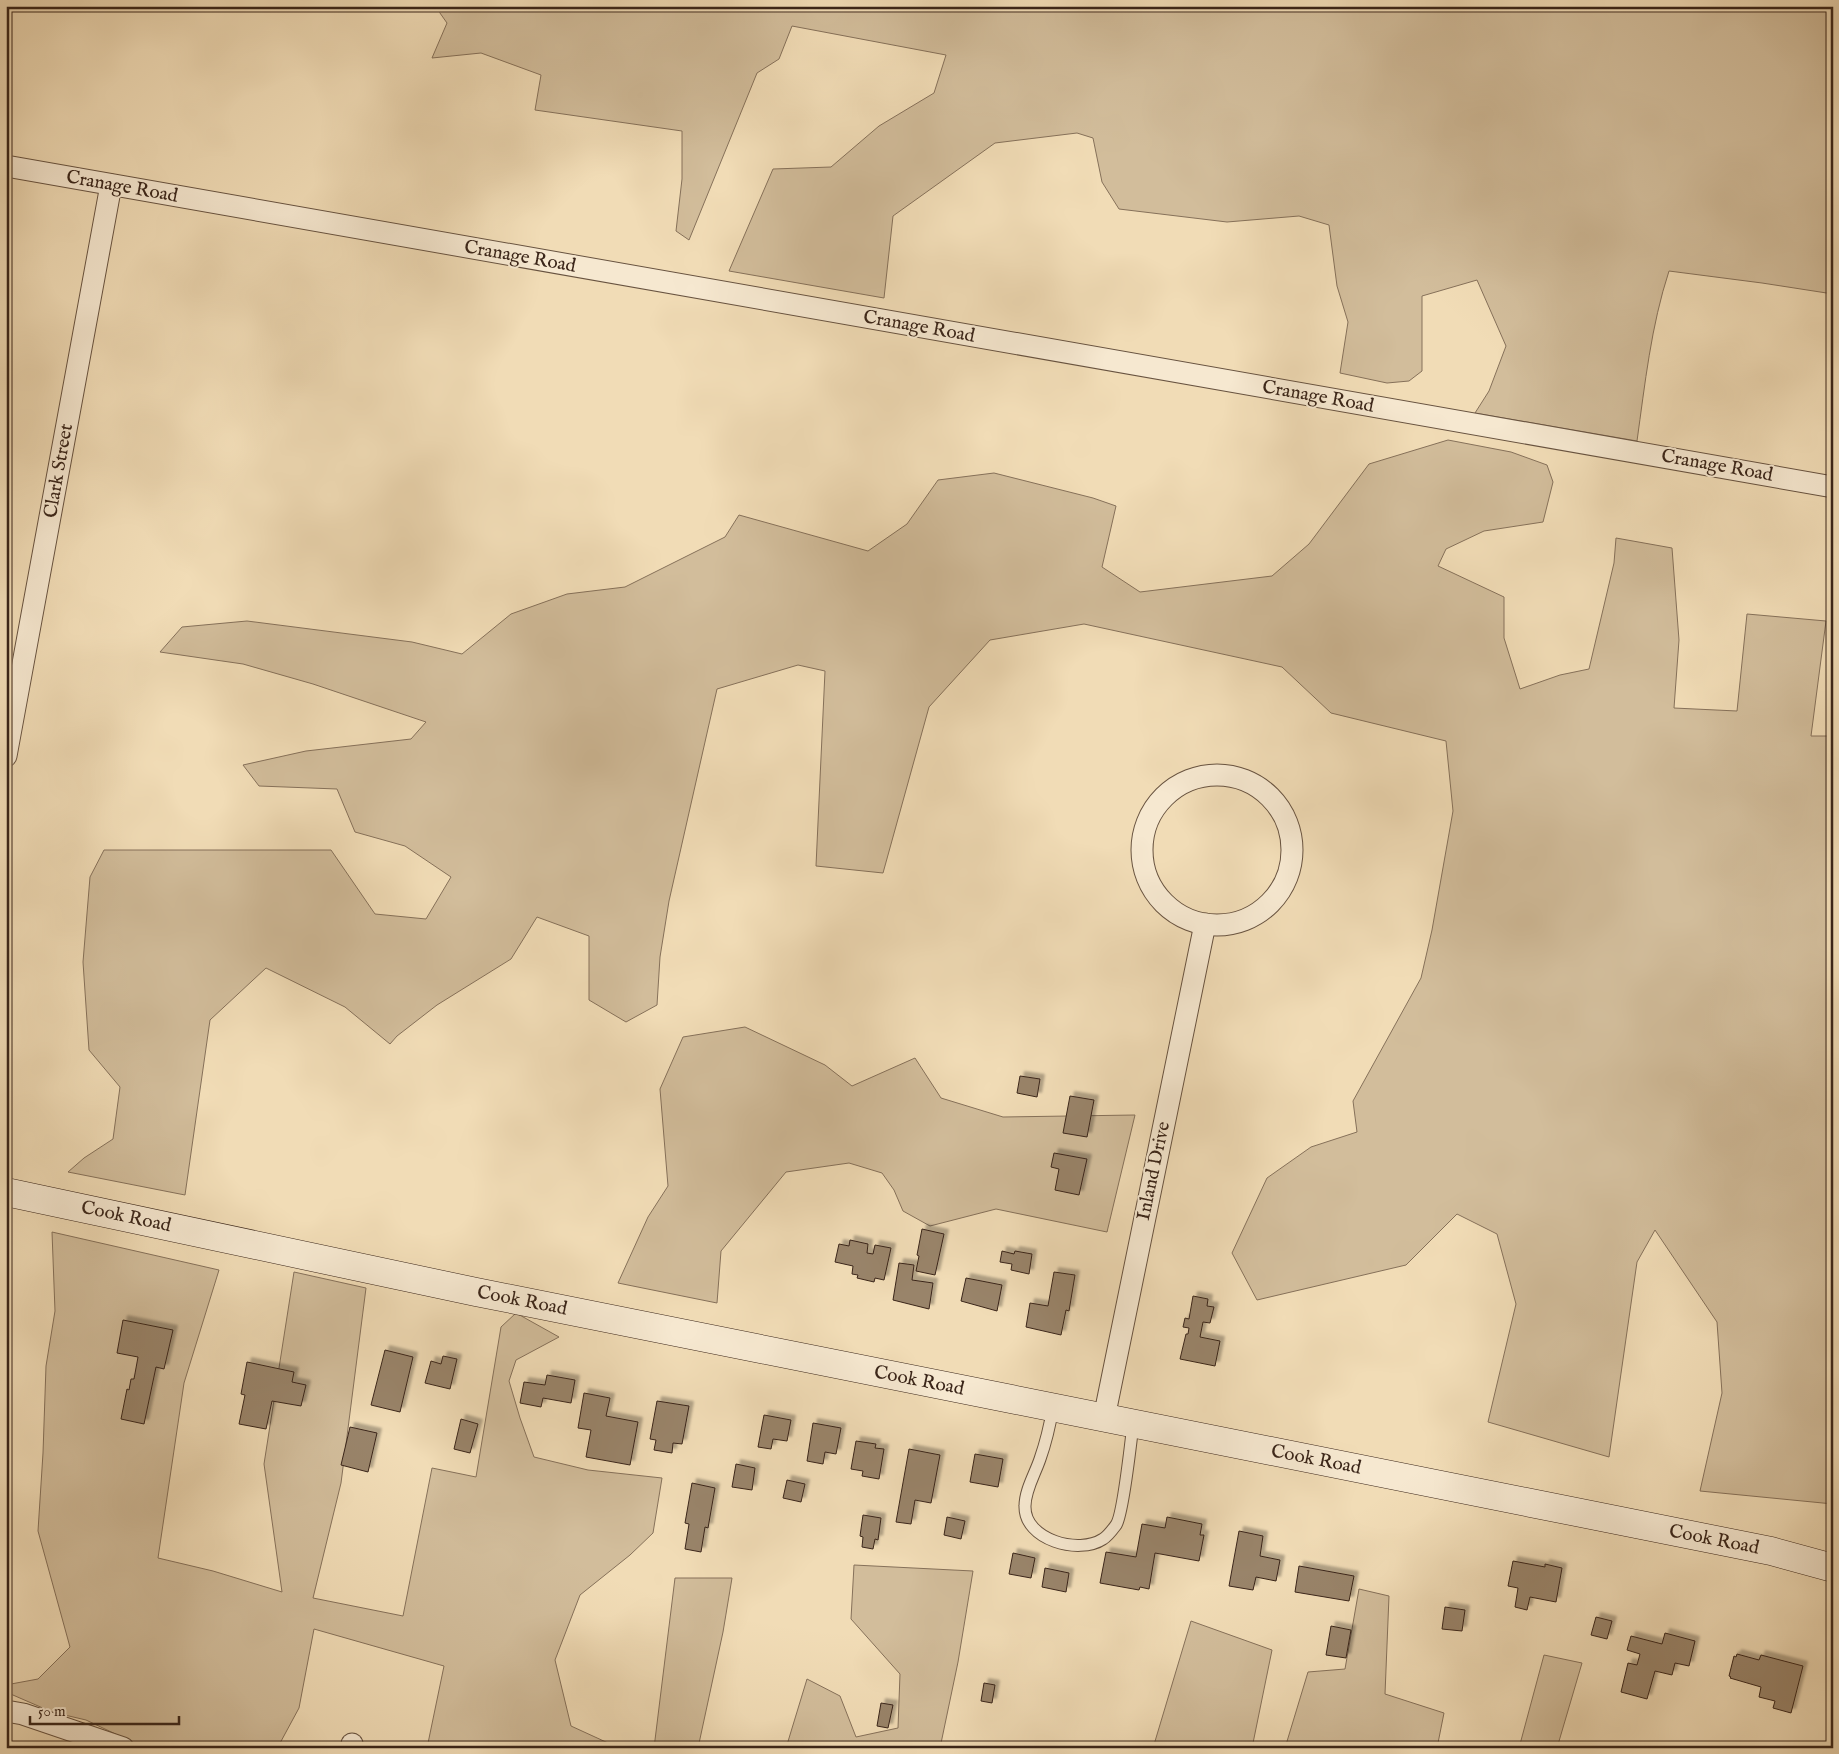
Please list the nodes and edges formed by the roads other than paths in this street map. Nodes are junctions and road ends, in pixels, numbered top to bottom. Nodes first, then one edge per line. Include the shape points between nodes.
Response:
1 (6, 166) edge
2 (111, 186) junction
3 (1833, 487) edge
4 (6, 756) edge
5 (1205, 924) junction
6 (6, 1192) edge
7 (1053, 1407) junction
8 (1104, 1418) junction
9 (1133, 1424) junction
10 (1833, 1568) edge
11 (6, 1711) edge
12 (123, 1748) edge

1 - 2 street, Cranage Road
2 - 3 street, Cranage Road
2 - 4 street, Clark Street
5 - 5 street via 1231,924 1256,915 1271,903 1286,882 1293,845 1279,806 1260,788 1245,780 1219,775 1182,784 1161,800 1147,822 1143,838 1143,864 1152,888 1161,900 1182,916
5 - 8 street, Inland Drive
6 - 7 street, Cook Road via 441,1285
7 - 8 street, Cook Road
7 - 9 lane via 1027,1494 1026,1515 1032,1528 1049,1540 1069,1546 1104,1539 1118,1523
8 - 9 street, Cook Road
9 - 10 street, Cook Road via 1771,1551
11 - 12 street

